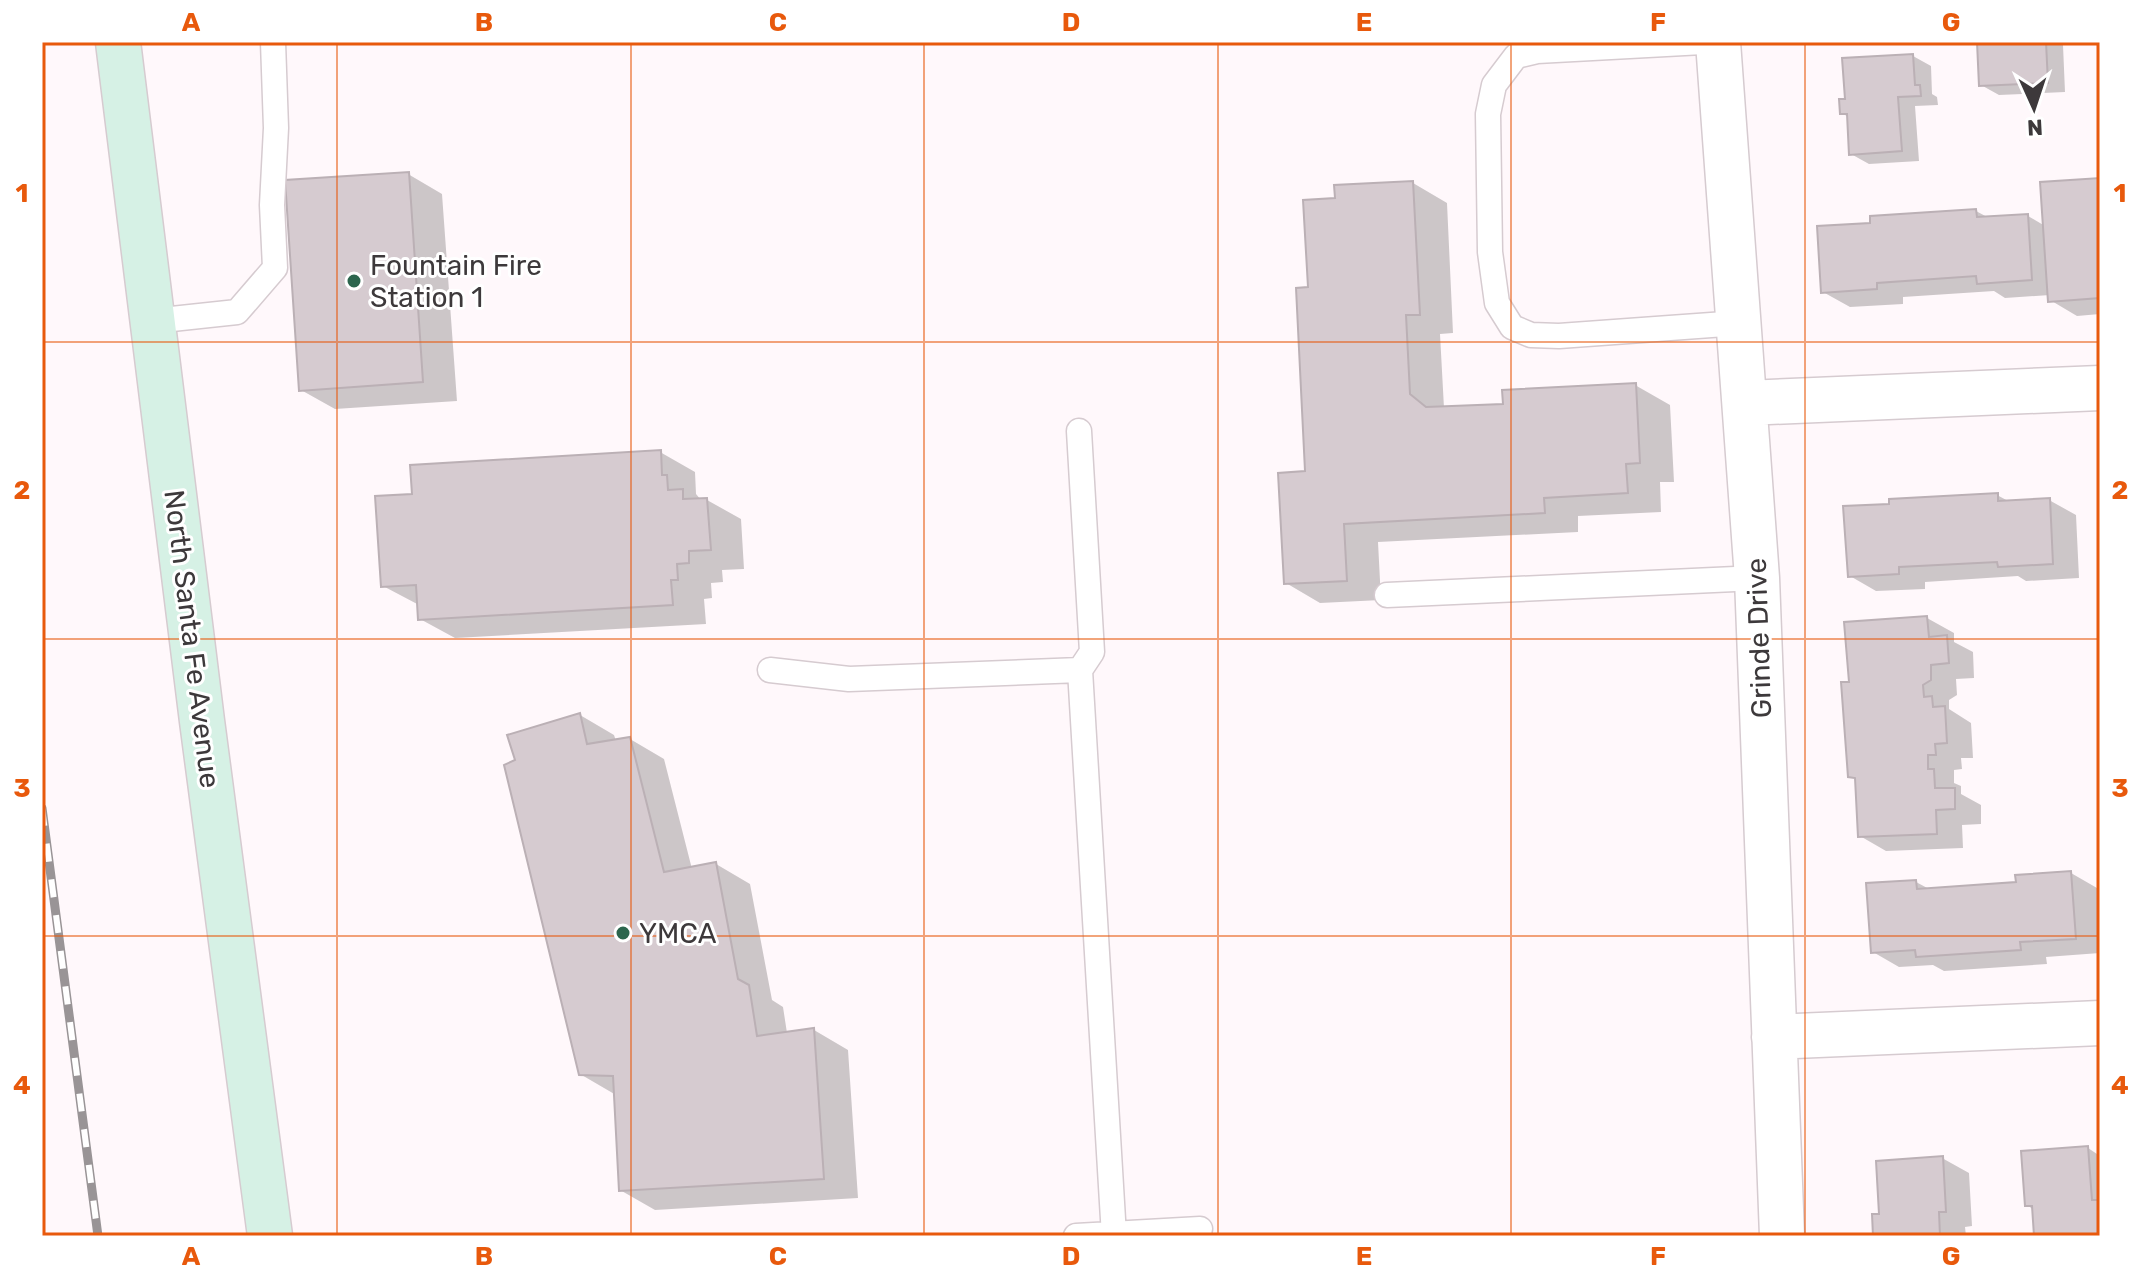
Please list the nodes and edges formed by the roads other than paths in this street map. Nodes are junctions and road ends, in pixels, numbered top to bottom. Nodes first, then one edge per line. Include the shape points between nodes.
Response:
1 (118, 42) edge
2 (273, 42) edge
3 (1703, 42) edge
4 (1718, 42) edge
5 (153, 321) junction
6 (1739, 323) junction
7 (2100, 388) edge
8 (1746, 403) junction
9 (1079, 431) dead end
10 (1757, 578) junction
11 (1387, 595) dead end
12 (770, 670) dead end
13 (1080, 670) junction
14 (2100, 1023) edge
15 (1774, 1037) junction
16 (1200, 1229) dead end
17 (1114, 1235) edge
18 (270, 1236) edge
19 (1076, 1236) edge
20 (1782, 1236) edge

1 - 5 main road, North Santa Fe Avenue
2 - 5 lane via 275,268 237,312
3 - 6 lane via 1537,51 1507,64 1494,85 1488,114 1490,252 1497,303 1512,327 1531,335
4 - 6 street, Grinde Drive
5 - 18 main road, North Santa Fe Avenue
6 - 8 street, Grinde Drive
7 - 8 street
8 - 10 street, Grinde Drive
9 - 13 lane via 1092,652
10 - 11 lane
10 - 15 street, Grinde Drive
12 - 13 lane via 849,679
13 - 17 lane
14 - 15 street
15 - 20 street, Grinde Drive
16 - 17 lane
17 - 19 lane

